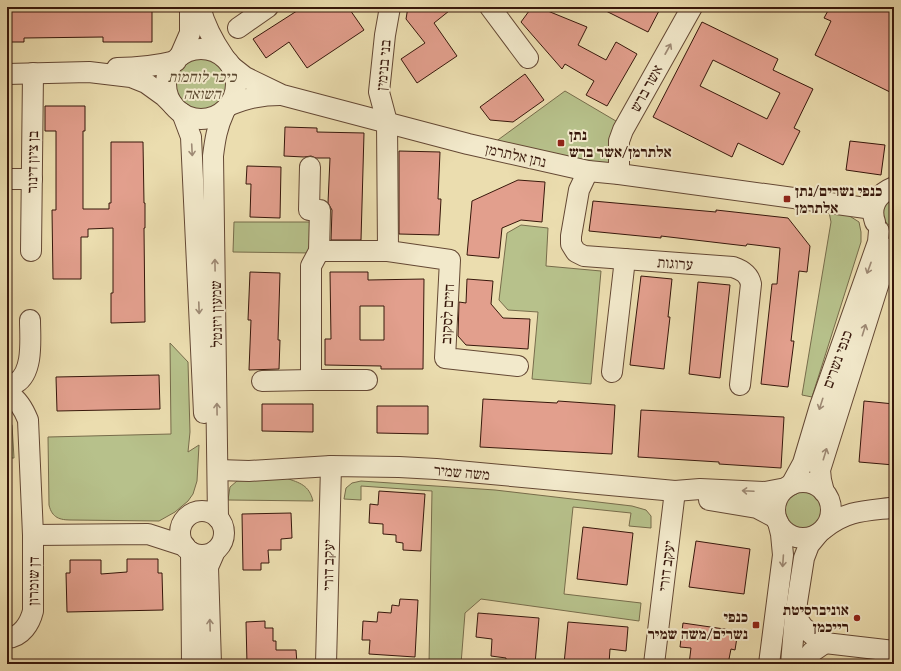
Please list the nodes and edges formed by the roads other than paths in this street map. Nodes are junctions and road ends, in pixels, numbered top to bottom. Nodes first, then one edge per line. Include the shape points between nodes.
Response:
1 (190, 7) edge
2 (200, 7) edge
3 (268, 7) edge
4 (390, 7) edge
5 (490, 7) edge
6 (692, 7) edge
7 (238, 28) dead end
8 (528, 58) dead end
9 (178, 59) junction
10 (228, 61) junction
11 (89, 72) junction
12 (33, 73) junction
13 (7, 74) edge
14 (282, 95) junction
15 (227, 108) junction
16 (178, 109) junction
17 (387, 122) junction
18 (310, 167) dead end
19 (588, 171) junction
20 (619, 174) junction
21 (32, 178) junction
22 (7, 179) edge
23 (894, 187) edge
24 (873, 209) junction
25 (887, 235) edge
26 (894, 247) edge
27 (31, 250) dead end
28 (319, 251) junction
29 (388, 251) junction
30 (625, 259) junction
31 (30, 320) dead end
32 (29, 362) junction
33 (518, 366) dead end
34 (612, 372) dead end
35 (311, 380) junction
36 (367, 380) dead end
37 (262, 381) dead end
38 (7, 385) edge
39 (740, 385) dead end
40 (7, 392) edge
41 (28, 420) junction
42 (217, 442) junction
43 (331, 466) junction
44 (218, 470) junction
45 (249, 471) junction
46 (789, 487) junction
47 (675, 491) junction
48 (825, 493) junction
49 (892, 509) edge
50 (212, 515) junction
51 (185, 520) junction
52 (777, 520) junction
53 (821, 531) junction
54 (148, 534) junction
55 (33, 535) junction
56 (188, 549) junction
57 (214, 551) junction
58 (795, 615) junction
59 (7, 638) edge
60 (825, 644) junction
61 (894, 652) edge
62 (192, 664) edge
63 (211, 664) edge
64 (326, 664) edge
65 (654, 664) edge
66 (769, 664) edge
67 (791, 664) edge
68 (802, 664) edge

1 - 9 street via 190,33
2 - 10 street via 208,32
3 - 7 street
4 - 17 street, בני בנימין via 378,92
5 - 8 street
20 -> 6 street, אשר ברש via 619,141 622,130
9 - 10 street via 190,51 200,49 213,51
9 - 11 street via 162,65 104,68
9 - 16 street via 168,74 166,85 168,96
10 - 14 street, נתן אלתרמן via 245,76
10 - 15 street via 236,76 236,88
11 - 12 street
11 - 16 street via 131,77 146,83
12 - 13 street
12 - 21 street, בן ציון דינור
14 - 15 street, נתן אלתרמן via 249,97
14 - 17 street, נתן אלתרמן
15 - 16 street via 216,116 204,119 192,118
42 -> 15 street, שמעון ויזנטל via 213,156 218,124
16 -> 50 street, שמעון ויזנטל via 192,137 205,441
17 - 19 street, נתן אלתרמן via 468,144
17 - 29 street
18 - 28 street via 309,210 320,210
19 - 20 street, נתן אלתרמן
19 - 30 street, ערוגות via 579,190 571,244 576,252 584,256
20 - 24 street, נתן אלתרמן
21 - 22 street
21 - 27 street, בן ציון דינור
23 - 24 street via 880,195
24 - 25 street via 875,225
25 -> 46 street, כנפי נשרים via 878,242 820,406 803,463
48 -> 26 street, כנפי נשרים via 820,480 820,470 888,254
28 - 29 street, חיים לסקוב
28 - 35 street via 311,266
29 - 33 street, חיים לסקוב via 450,260 445,358
30 - 34 street
30 - 39 street, ערוגות via 733,267 746,274 751,284
31 - 32 street, דן שומרון
32 - 38 street via 24,375 16,383
32 - 41 street, דן שומרון
35 - 36 street
35 - 37 street
40 - 41 street, דן שומרון via 19,402
41 - 55 street, דן שומרון
42 - 44 street, שמעון ויזנטל
42 - 45 street via 232,463
43 - 45 street, משה שמיר
43 - 47 street, משה שמיר via 436,469
43 - 64 street, יעקב דורי
44 - 45 street, משה שמיר
44 - 50 street, שמעון ויזנטל
46 -> 47 street, משה שמיר via 765,492 700,489
46 - 48 street via 804,482
46 - 52 street via 780,495 776,504
47 - 52 street, משה שמיר via 757,508
47 - 65 street, יעקב דורי
48 - 49 street
48 - 53 street via 831,512
49 - 53 street via 865,510 850,514 836,519
50 - 51 street via 195,513
50 - 57 street via 222,523 224,536
51 - 54 street, דן שומרון
51 - 56 street via 181,533
52 - 53 street via 783,530 795,537 810,537
52 -> 66 street via 783,555
53 - 58 street via 809,545 804,558
54 - 55 street, דן שומרון
54 - 56 street, דן שומרון
55 - 59 street, דן שומרון via 34,611 24,630
56 - 57 street via 202,555
56 - 62 street
63 -> 57 street via 208,567
58 - 60 street via 803,627
58 - 67 street
60 - 61 street
60 - 68 street via 812,652

